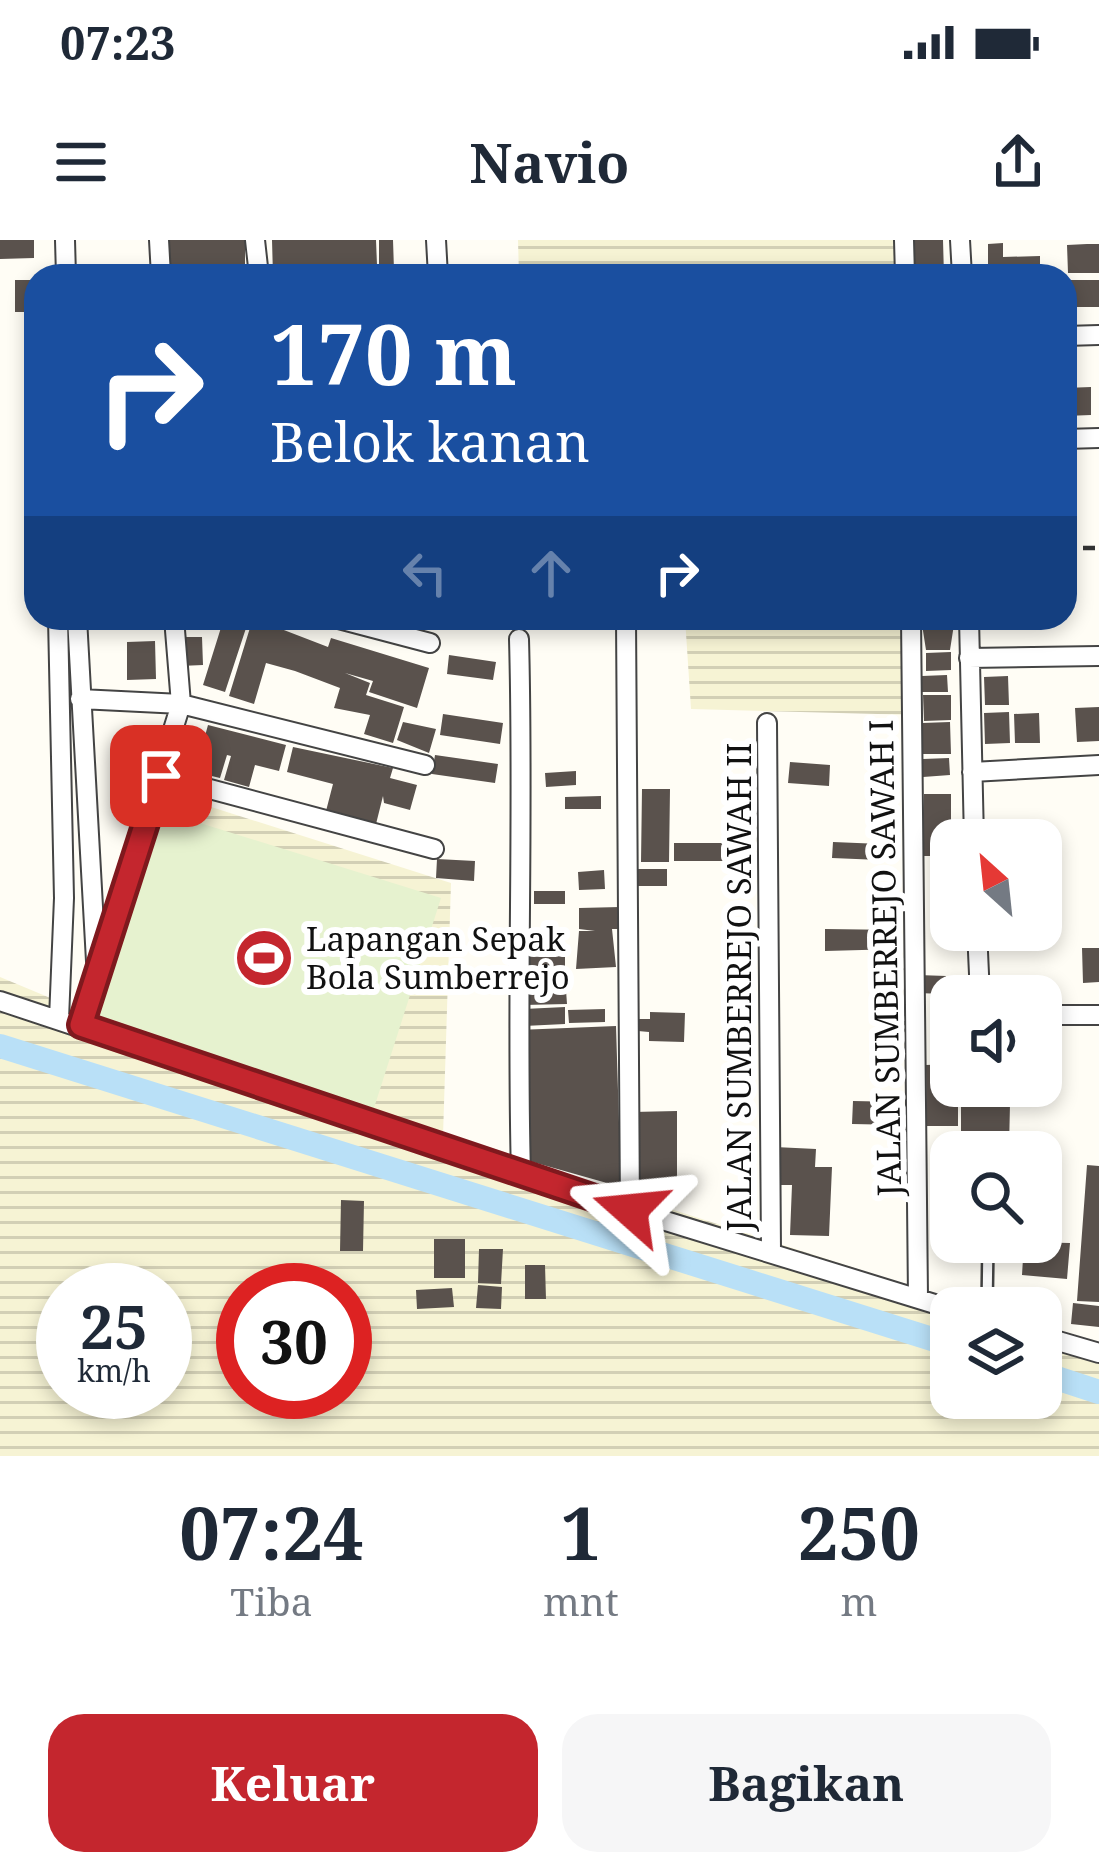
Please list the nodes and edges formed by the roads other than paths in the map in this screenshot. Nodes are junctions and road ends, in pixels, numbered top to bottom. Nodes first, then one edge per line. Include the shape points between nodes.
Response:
1 (58, 630) edge
2 (77, 630) edge
3 (175, 630) edge
4 (381, 630) edge
5 (626, 630) edge
6 (911, 630) edge
7 (969, 630) edge
8 (519, 639) dead end
9 (430, 643) dead end
10 (1099, 656) edge
11 (969, 658) junction
12 (80, 699) junction
13 (181, 704) junction
14 (767, 723) dead end
15 (425, 765) dead end
16 (1099, 765) edge
17 (973, 772) junction
18 (161, 776) junction
19 (974, 819) edge
20 (434, 849) dead end
21 (96, 970) junction
22 (0, 1000) edge
23 (1099, 1015) edge
24 (1062, 1016) edge
25 (59, 1019) junction
26 (81, 1025) junction
27 (521, 1174) junction
28 (630, 1210) junction
29 (771, 1250) junction
30 (918, 1298) junction
31 (930, 1302) edge
32 (1062, 1342) edge
33 (1099, 1353) edge

1 - 25 street
2 - 12 street
3 - 13 street
4 - 9 street
5 - 28 street
6 - 30 street, JALAN SUMBERREJO SAWAH I
7 - 11 street
8 - 27 street
10 - 11 street
11 - 17 street
12 - 13 street
12 - 21 street
13 - 15 street
13 - 18 street
14 - 29 street, JALAN SUMBERREJO SAWAH II
16 - 17 street
17 - 19 street
18 - 20 street
18 - 21 street
21 - 26 street
22 - 25 street
23 - 24 street
25 - 26 street
26 - 27 street
27 - 28 street
28 - 29 street
29 - 30 street
30 - 31 street
32 - 33 street

